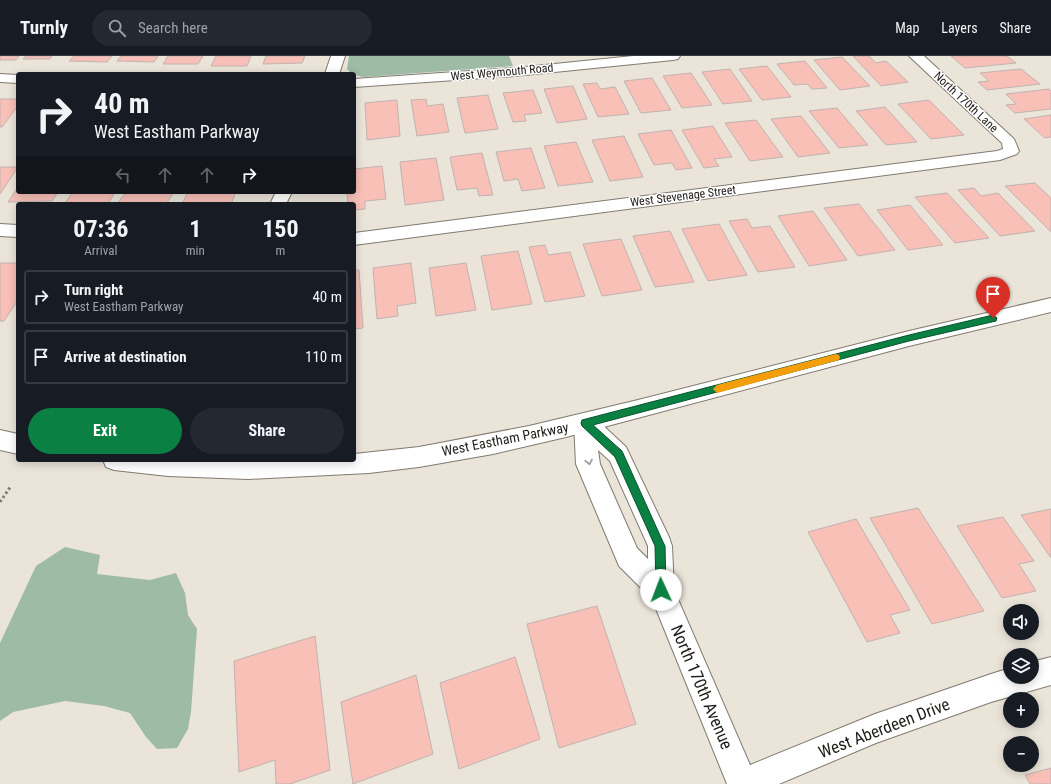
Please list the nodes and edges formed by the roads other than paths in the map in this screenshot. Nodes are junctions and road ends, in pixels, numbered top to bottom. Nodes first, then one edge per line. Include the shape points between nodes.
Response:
1 (338, 56) edge
2 (673, 56) edge
3 (916, 56) edge
4 (333, 72) edge
5 (0, 78) edge
6 (16, 79) edge
7 (356, 83) edge
8 (1011, 151) joint
9 (0, 230) edge
10 (16, 231) edge
11 (356, 239) edge
12 (1051, 305) edge
13 (585, 423) junction
14 (0, 440) edge
15 (16, 444) edge
16 (153, 462) edge
17 (661, 590) junction
18 (1051, 671) edge
19 (1039, 674) edge
20 (1005, 684) edge
21 (743, 784) edge

1 - 4 street
2 - 7 street, West Weymouth Road via 515,72
3 - 8 street, North 170th Lane via 1009,142
5 - 6 street
8 - 11 street, West Stevenage Street via 1000,155
9 - 10 street
12 - 13 street, West Eastham Parkway via 909,338
13 - 16 street, West Eastham Parkway via 382,462 240,469
13 -> 17 street, North 170th Avenue via 588,464 628,556
13 - 17 street, North 170th Avenue via 618,454 660,546
14 - 15 street
17 - 21 street, North 170th Avenue
18 - 19 street
20 - 21 street, West Aberdeen Drive via 876,730

